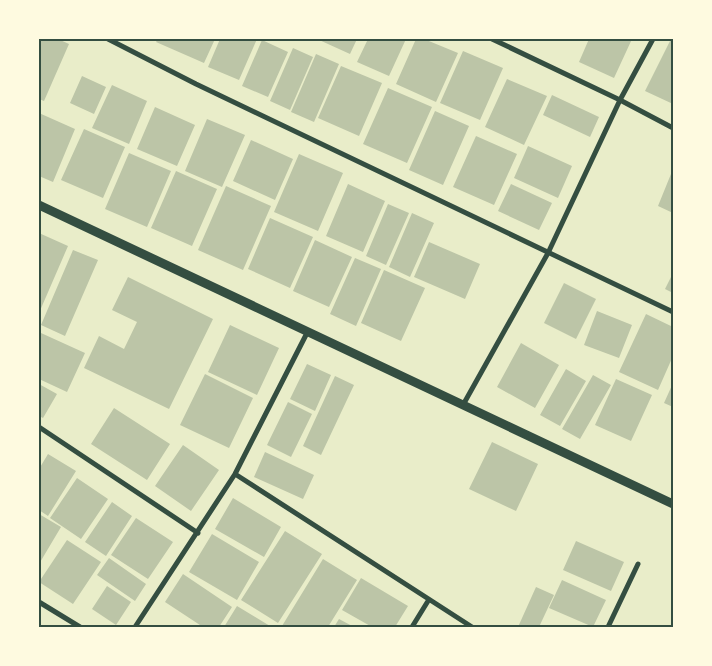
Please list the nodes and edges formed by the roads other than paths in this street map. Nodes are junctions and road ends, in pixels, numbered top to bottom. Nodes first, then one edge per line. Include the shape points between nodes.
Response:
1 (108, 39) edge
2 (492, 39) edge
3 (653, 39) edge
4 (620, 100) junction
5 (673, 128) edge
6 (39, 205) edge
7 (548, 253) junction
8 (673, 312) edge
9 (308, 331) junction
10 (463, 405) junction
11 (39, 427) edge
12 (235, 474) junction
13 (673, 504) edge
14 (198, 533) junction
15 (638, 564) dead end
16 (428, 601) junction
17 (39, 602) edge
18 (80, 627) edge
19 (136, 627) edge
20 (412, 627) edge
21 (472, 627) edge
22 (608, 627) edge

1 - 7 street
2 - 4 street
3 - 4 street
4 - 5 street
4 - 7 street
6 - 9 street
7 - 8 street
7 - 10 street
9 - 10 street
9 - 12 street
10 - 13 street
11 - 14 street
12 - 14 street
12 - 16 street
14 - 19 street
15 - 22 street
16 - 20 street
16 - 21 street
17 - 18 street

